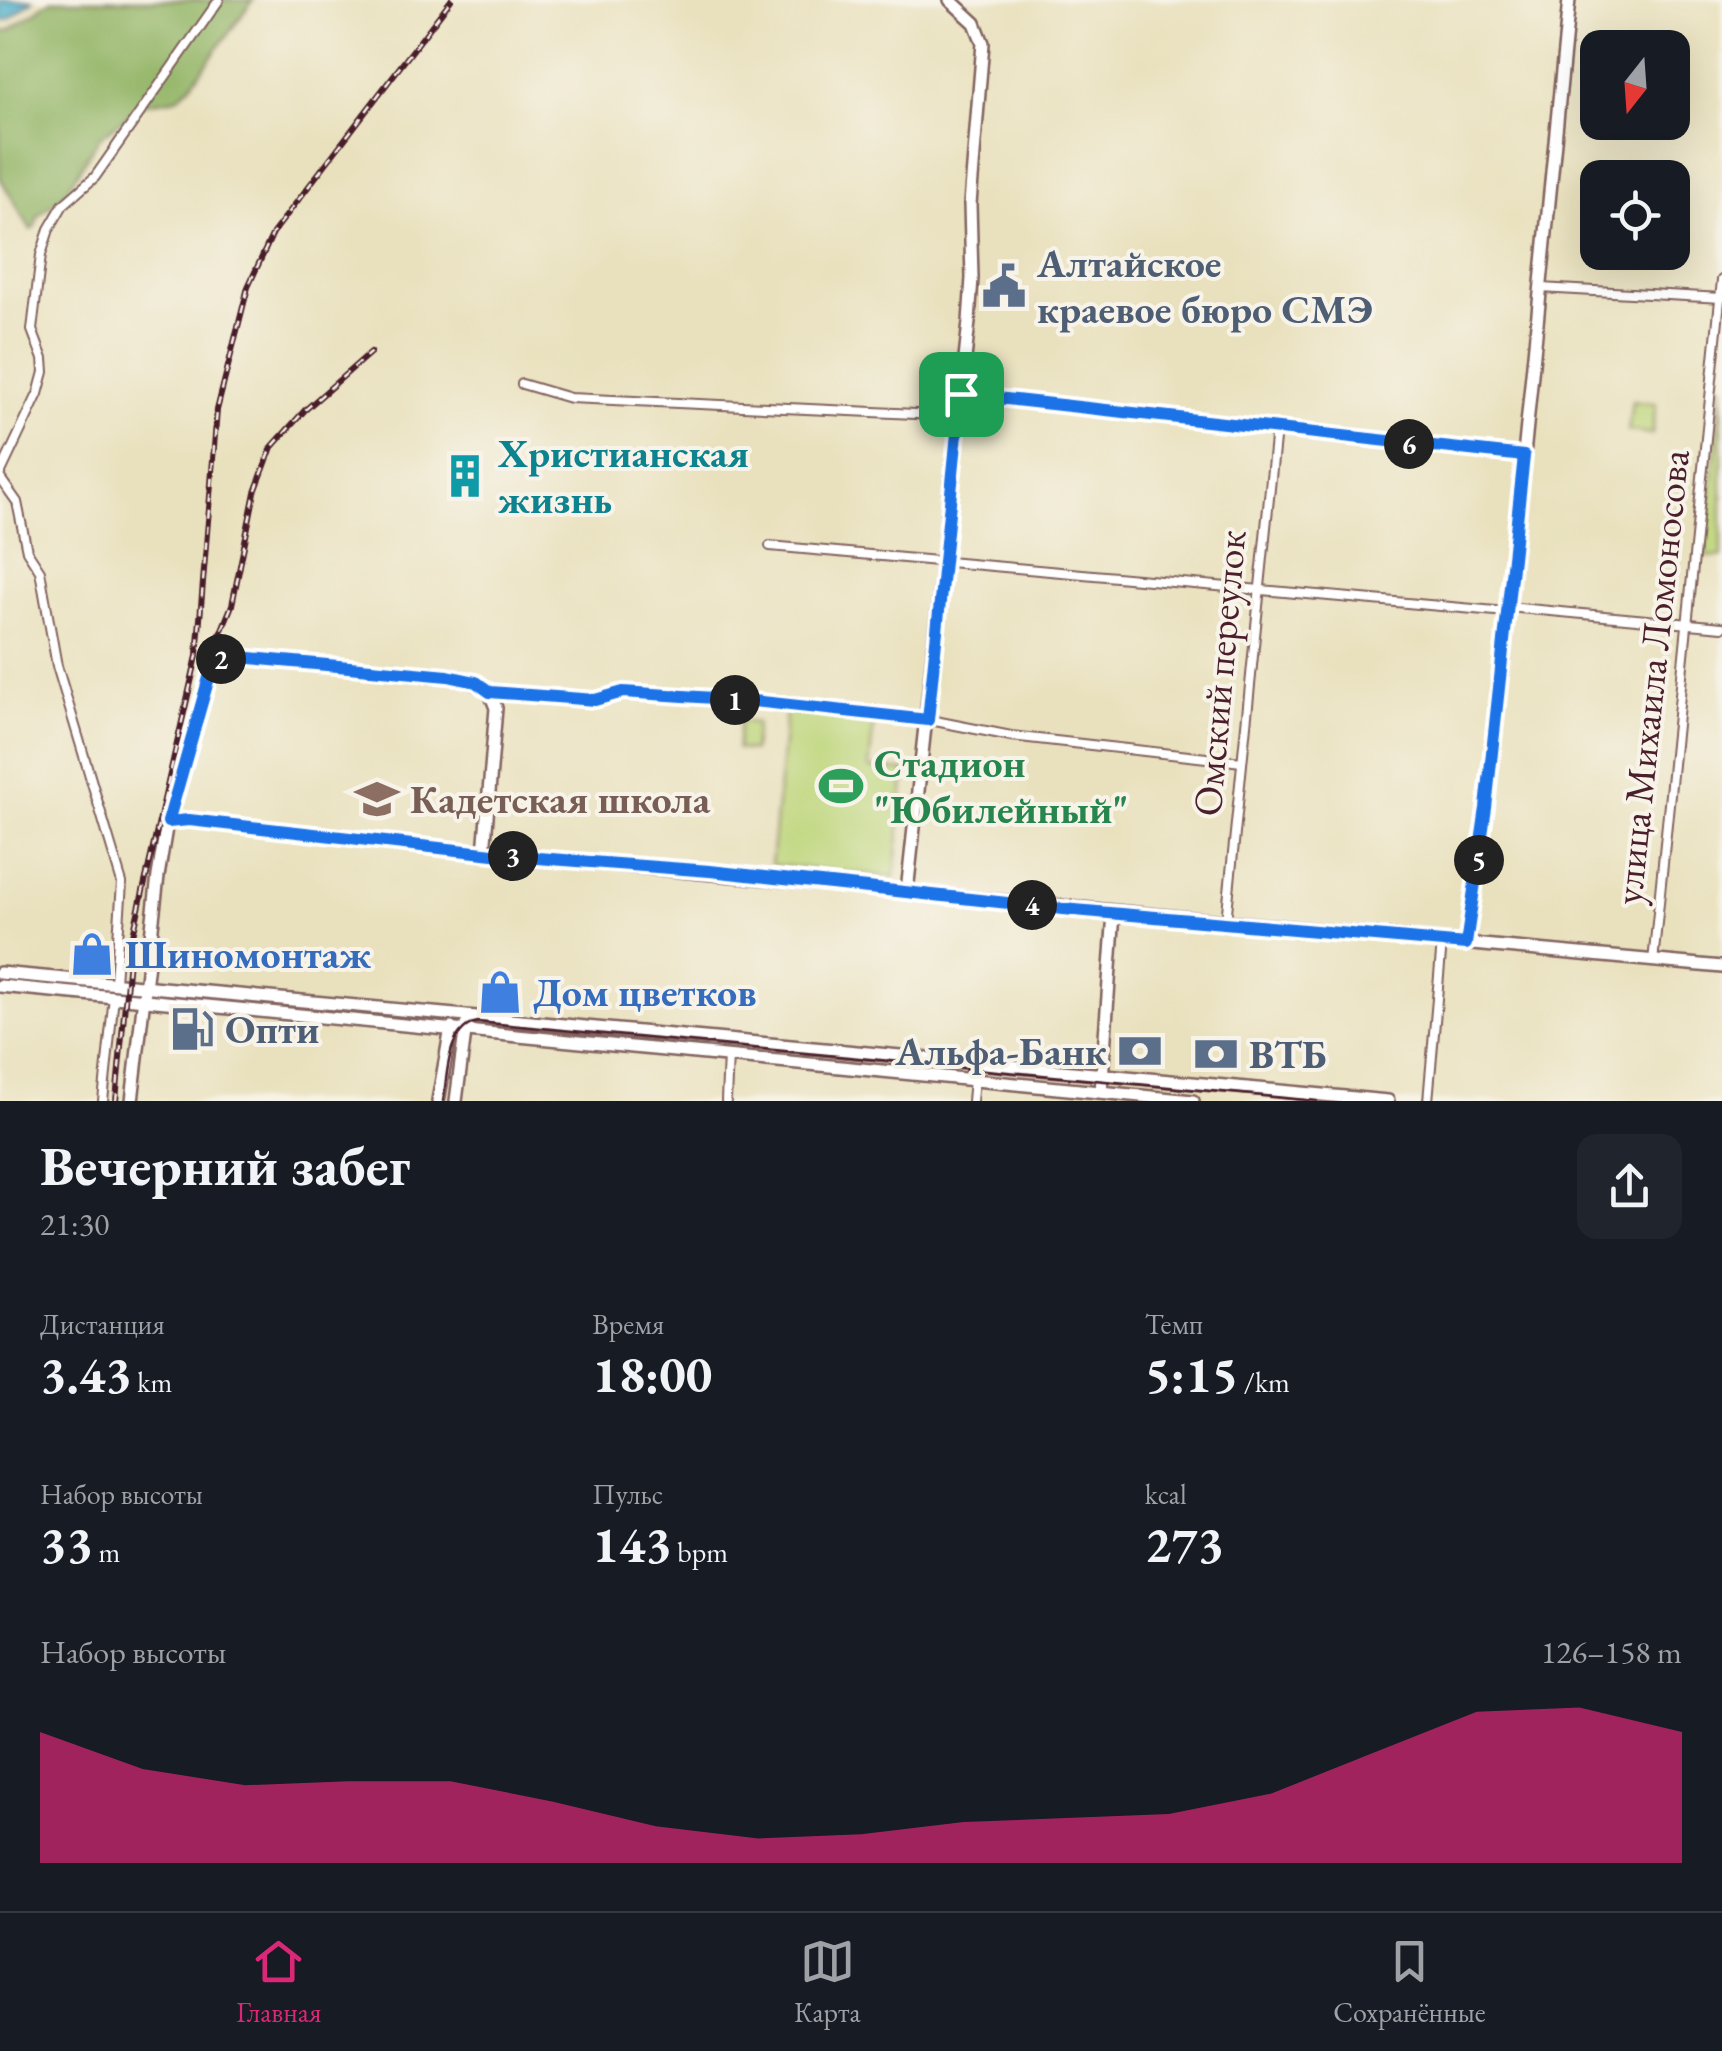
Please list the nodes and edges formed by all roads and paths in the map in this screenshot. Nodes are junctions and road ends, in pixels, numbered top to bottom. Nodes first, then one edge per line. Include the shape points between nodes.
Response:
1 (220, 0) edge
2 (950, 0) edge
3 (1568, 0) edge
4 (1722, 280) edge
5 (1540, 288) junction
6 (1721, 298) edge
7 (522, 384) dead end
8 (961, 394) junction
9 (959, 416) junction
10 (1276, 429) junction
11 (1524, 456) junction
12 (0, 476) edge
13 (770, 546) dead end
14 (944, 562) junction
15 (1259, 592) junction
16 (1508, 610) junction
17 (1688, 624) junction
18 (1722, 627) edge
19 (490, 692) junction
20 (928, 720) junction
21 (1242, 762) junction
22 (168, 822) junction
23 (484, 852) junction
24 (907, 892) junction
25 (1114, 913) junction
26 (1226, 923) junction
27 (1442, 942) junction
28 (1466, 944) junction
29 (1652, 962) junction
30 (1722, 968) edge
31 (0, 972) edge
32 (0, 986) edge
33 (114, 989) junction
34 (143, 991) junction
35 (210, 998) junction
36 (354, 1004) junction
37 (352, 1018) junction
38 (466, 1023) junction
39 (451, 1028) junction
40 (728, 1055) junction
41 (974, 1063) junction
42 (1102, 1074) junction
43 (974, 1079) junction
44 (1102, 1092) junction
45 (104, 1101) edge
46 (132, 1101) edge
47 (438, 1101) edge
48 (456, 1101) edge
49 (726, 1101) edge
50 (972, 1101) edge
51 (1193, 1101) edge
52 (1388, 1101) edge
53 (1428, 1101) edge

1 - 12 street via 95,177 50,228 32,330 44,372
2 - 8 street via 975,23 983,43
3 - 5 street
4 - 6 street, улица Михаила Ломоносова
5 - 6 street
5 - 11 street
6 - 17 street, улица Михаила Ломоносова
7 - 9 street via 570,398
8 - 9 street
8 - 10 street
9 - 14 street
10 - 11 street
10 - 15 street, Омский переулок
11 - 16 street
12 - 33 street via 17,502 26,547 40,571 57,666 122,883
13 - 14 street
14 - 15 street
14 - 20 street
15 - 16 street
15 - 21 street, Омский переулок
16 - 17 street
16 - 28 street
17 - 18 street
17 - 29 street, улица Михаила Ломоносова
19 - 20 street via 595,700 623,692
19 - 22 street via 448,676 244,656 218,660
19 - 23 street via 496,708
20 - 21 street
20 - 24 street
21 - 26 street, Омский переулок
22 - 23 street
22 - 34 street
23 - 24 street
24 - 25 street
25 - 26 street
25 - 42 street
26 - 27 street
27 - 28 street
27 - 53 street
28 - 29 street
29 - 30 street
31 - 33 street
32 - 33 street
33 - 34 street
33 - 45 street
34 - 35 street
34 - 46 street
35 - 36 street
35 - 37 street
36 - 37 street
36 - 38 street
37 - 39 street
38 - 39 street
38 - 40 street
38 - 41 street
38 - 48 street
39 - 47 street
40 - 43 street
40 - 49 street
41 - 42 street
41 - 43 street
42 - 44 street
42 - 52 street
43 - 44 street
43 - 50 street
44 - 51 street

